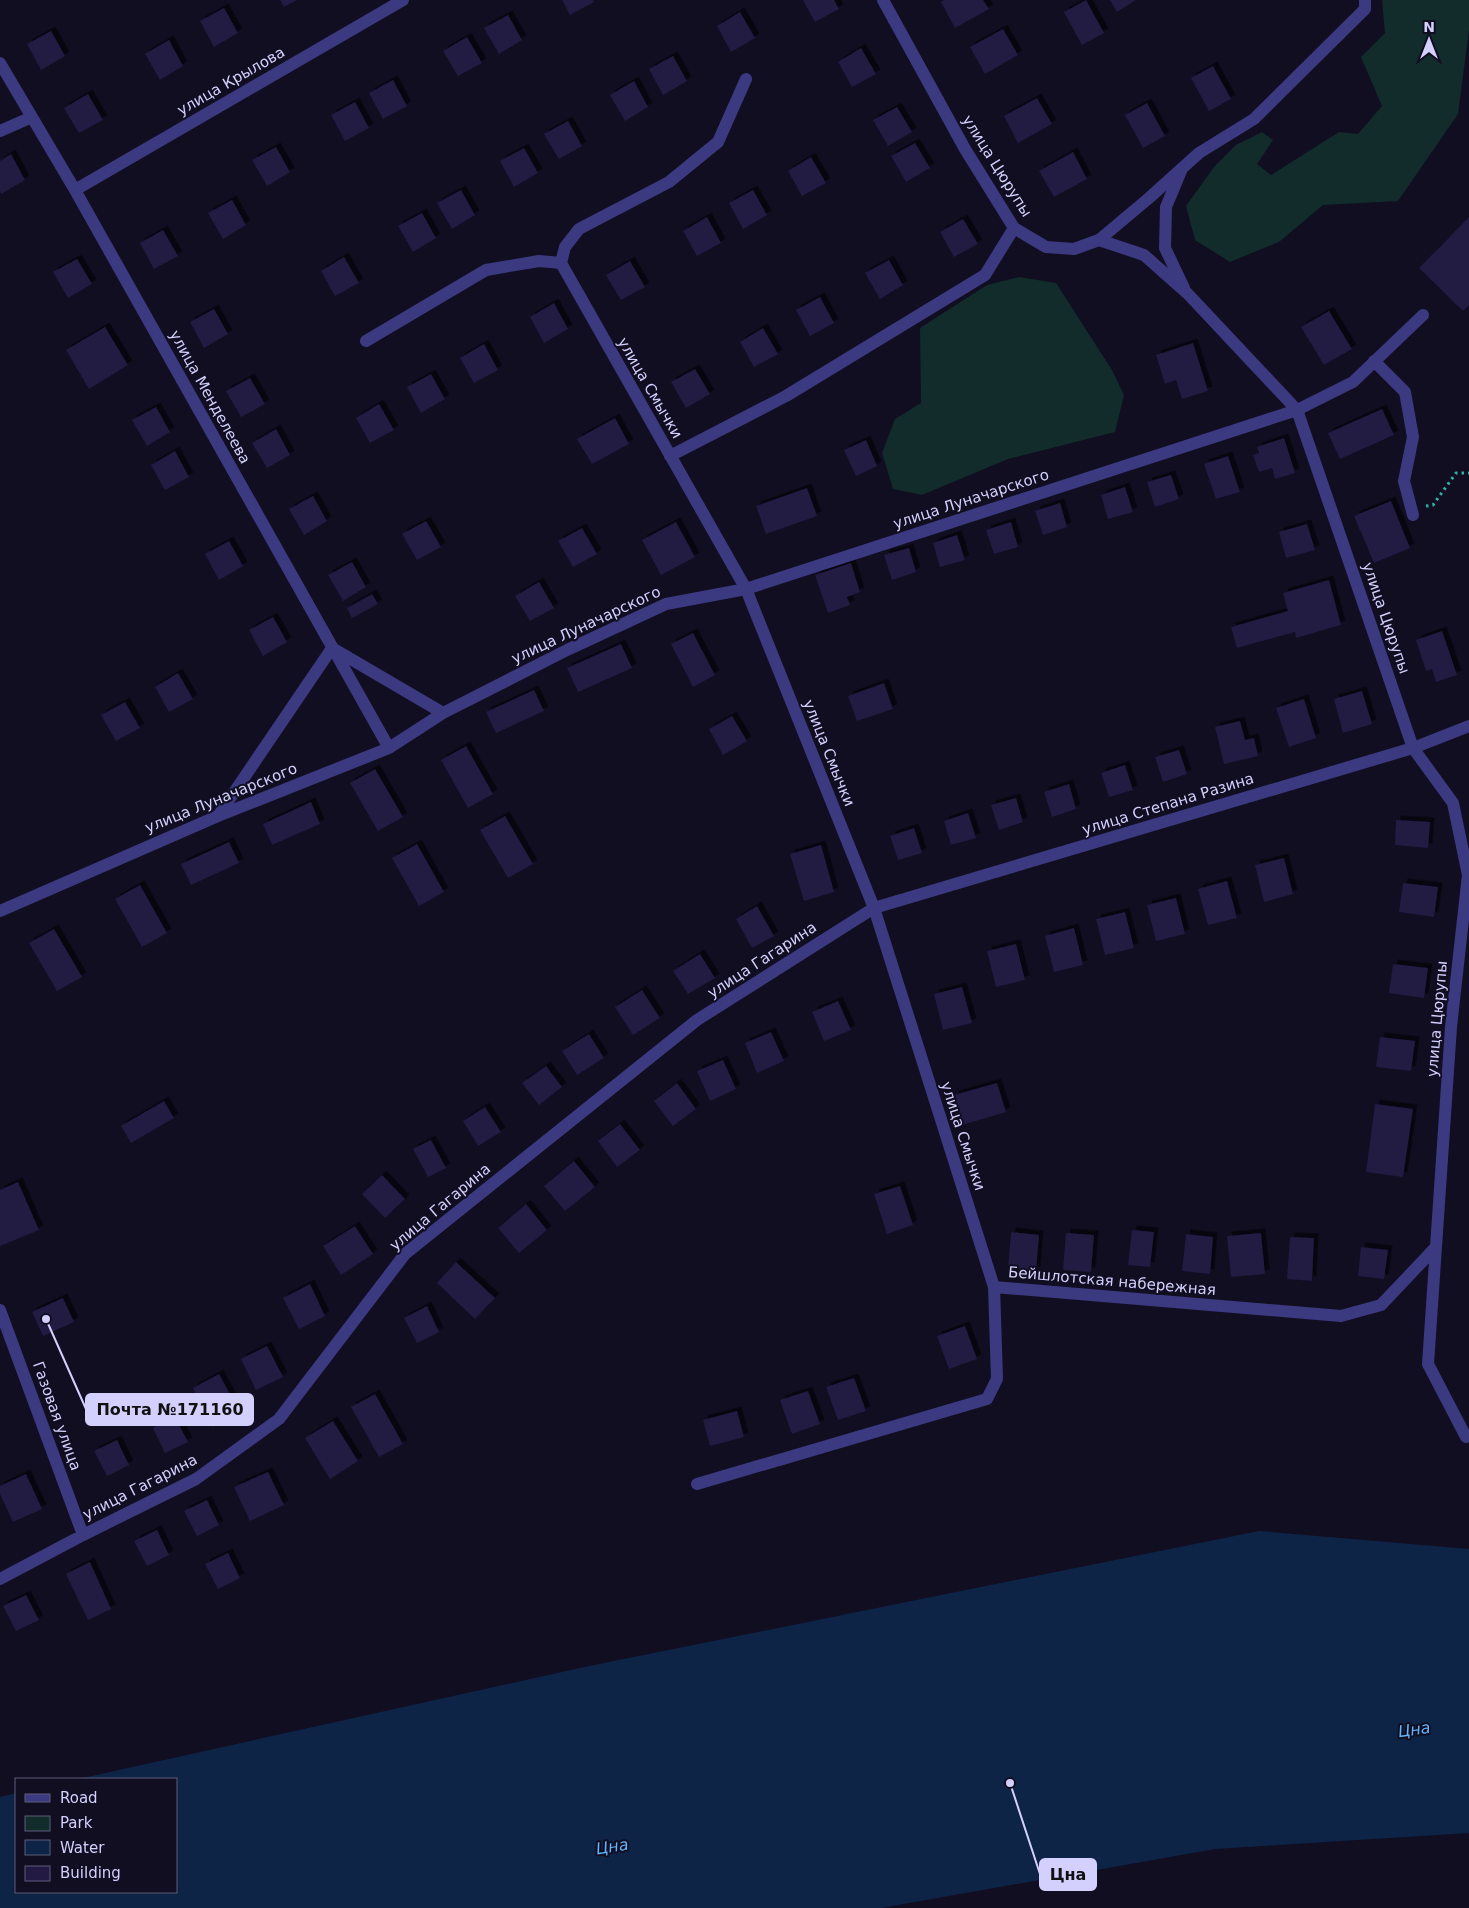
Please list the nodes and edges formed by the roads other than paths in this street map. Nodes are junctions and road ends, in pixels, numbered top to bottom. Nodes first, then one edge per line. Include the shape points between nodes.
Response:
1 (403, 0) edge
2 (883, 0) edge
3 (1365, 0) edge
4 (0, 63) edge
5 (746, 79) dead end
6 (32, 117) junction
7 (0, 131) edge
8 (1184, 166) junction
9 (75, 190) junction
10 (1014, 228) junction
11 (1099, 240) junction
12 (560, 263) junction
13 (1188, 294) junction
14 (1423, 315) dead end
15 (366, 341) dead end
16 (1374, 361) junction
17 (1297, 410) junction
18 (670, 456) junction
19 (1412, 512) road end
20 (746, 589) junction
21 (332, 648) junction
22 (443, 713) junction
23 (1469, 726) edge
24 (388, 748) junction
25 (1413, 748) junction
26 (218, 816) junction
27 (874, 908) junction
28 (0, 911) edge
29 (1466, 927) edge
30 (1436, 1247) junction
31 (994, 1287) junction
32 (0, 1310) edge
33 (1466, 1437) dead end
34 (697, 1484) dead end
35 (83, 1534) junction
36 (0, 1579) edge

1 - 9 street, улица Крылова
2 - 10 street, улица Цюрупы via 965,149
3 - 8 street via 1365,9 1254,119
4 - 6 street, улица Менделеева
5 - 12 street via 718,142 669,182 579,230 565,247
6 - 7 street
6 - 9 street, улица Менделеева
8 - 11 street
8 - 13 street via 1166,207 1165,248
9 - 21 street, улица Менделеева
10 - 11 street, улица Цюрупы via 1046,247 1074,248
10 - 18 street via 985,275 786,396
11 - 13 street, улица Цюрупы via 1144,255
12 - 15 street via 538,261 486,270
12 - 18 street, улица Смычки
13 - 17 street, улица Цюрупы
14 - 16 street, улица Луначарского
16 - 17 street, улица Луначарского via 1353,382
16 - 19 street via 1405,392 1413,437 1404,481
17 - 20 street, улица Луначарского
17 - 25 street, улица Цюрупы
18 - 20 street, улица Смычки
20 - 22 street, улица Луначарского via 666,604 566,650
20 - 27 street, улица Смычки
21 - 22 street
21 - 24 street, улица Менделеева
21 - 26 street
22 - 24 street, улица Луначарского
23 - 25 street, улица Степана Разина
24 - 26 street, улица Луначарского
25 - 27 street, улица Степана Разина
25 - 29 street, улица Цюрупы via 1453,803 1468,875
26 - 28 street, улица Луначарского
27 - 31 street, улица Смычки
27 - 35 street, улица Гагарина via 697,1020 405,1254 280,1419 196,1479
29 - 30 street, улица Цюрупы via 1450,1028
30 - 31 street, Бейшлотская набережная via 1381,1305 1341,1316
30 - 33 street, улица Цюрупы via 1428,1364
31 - 34 street, Бейшлотская набережная via 997,1380 987,1399
32 - 35 street, Газовая улица
35 - 36 street, улица Гагарина

